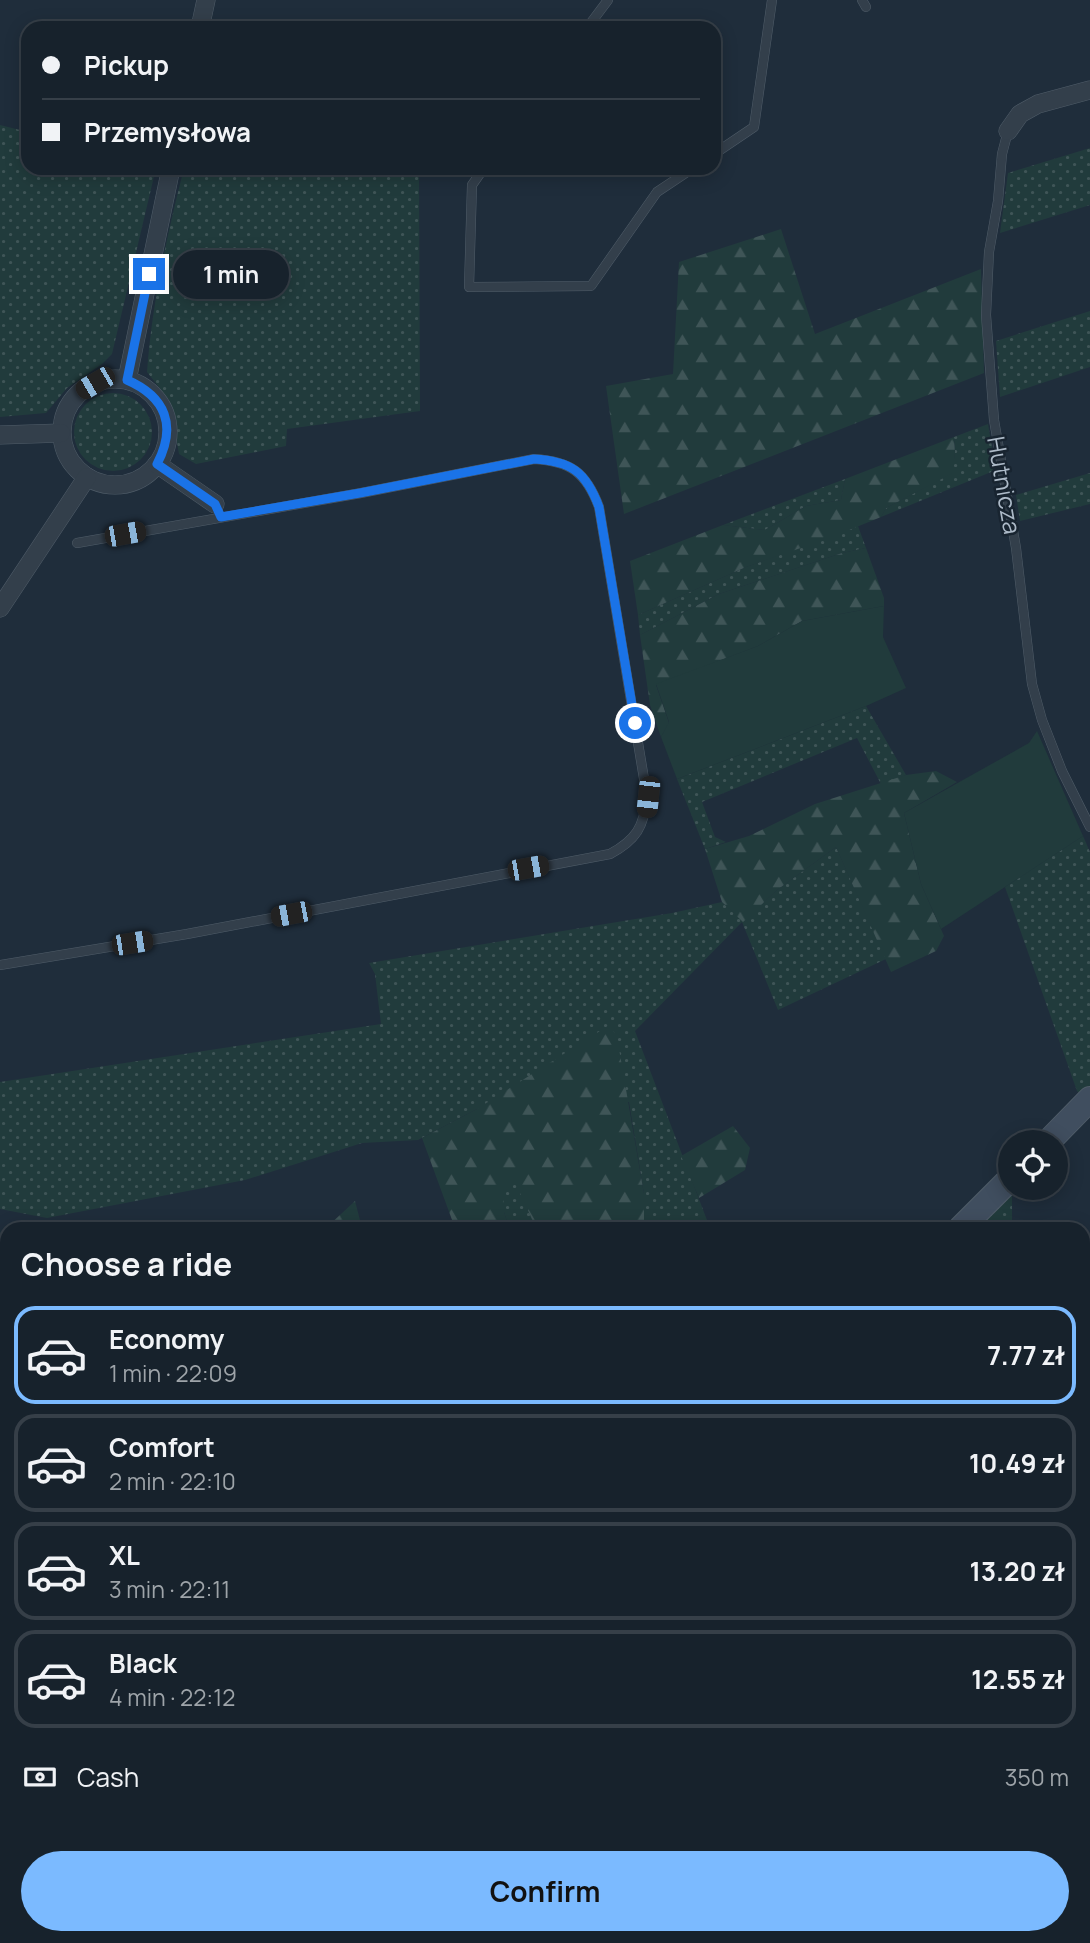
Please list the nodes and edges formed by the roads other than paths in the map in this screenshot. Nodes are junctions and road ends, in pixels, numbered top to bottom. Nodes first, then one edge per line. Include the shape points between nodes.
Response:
1 (206, 0) edge
2 (608, 0) edge
3 (772, 0) edge
4 (202, 21) edge
5 (592, 21) edge
6 (1090, 90) edge
7 (1008, 131) joint
8 (721, 149) edge
9 (169, 175) edge
10 (479, 175) edge
11 (682, 175) edge
12 (127, 380) junction
13 (61, 433) junction
14 (0, 435) edge
15 (157, 464) junction
16 (87, 477) junction
17 (218, 510) junction
18 (77, 543) dead end
19 (0, 608) edge
20 (1090, 827) edge
21 (0, 965) edge
22 (1090, 1099) edge
23 (1059, 1130) edge
24 (998, 1191) edge
25 (967, 1222) edge

1 - 4 street
2 - 5 lane
3 - 8 lane via 754,127
6 - 7 street via 1038,104 1020,114
7 - 20 lane, Hutnicza via 987,290 994,419 1032,684 1062,771
9 - 12 street
10 - 11 lane via 472,185 469,286 591,286 657,192
12 - 13 street via 111,379 81,391 67,410
12 - 15 street via 143,387 165,414 167,440
13 - 14 street
13 - 16 street via 73,466
15 - 16 street via 146,475 124,484 101,484
15 - 17 street
16 - 19 street
17 - 18 lane
17 - 21 lane via 360,493 534,459 570,466 584,477 599,507 648,797 645,817 627,845 610,854
22 - 23 street
24 - 25 street

